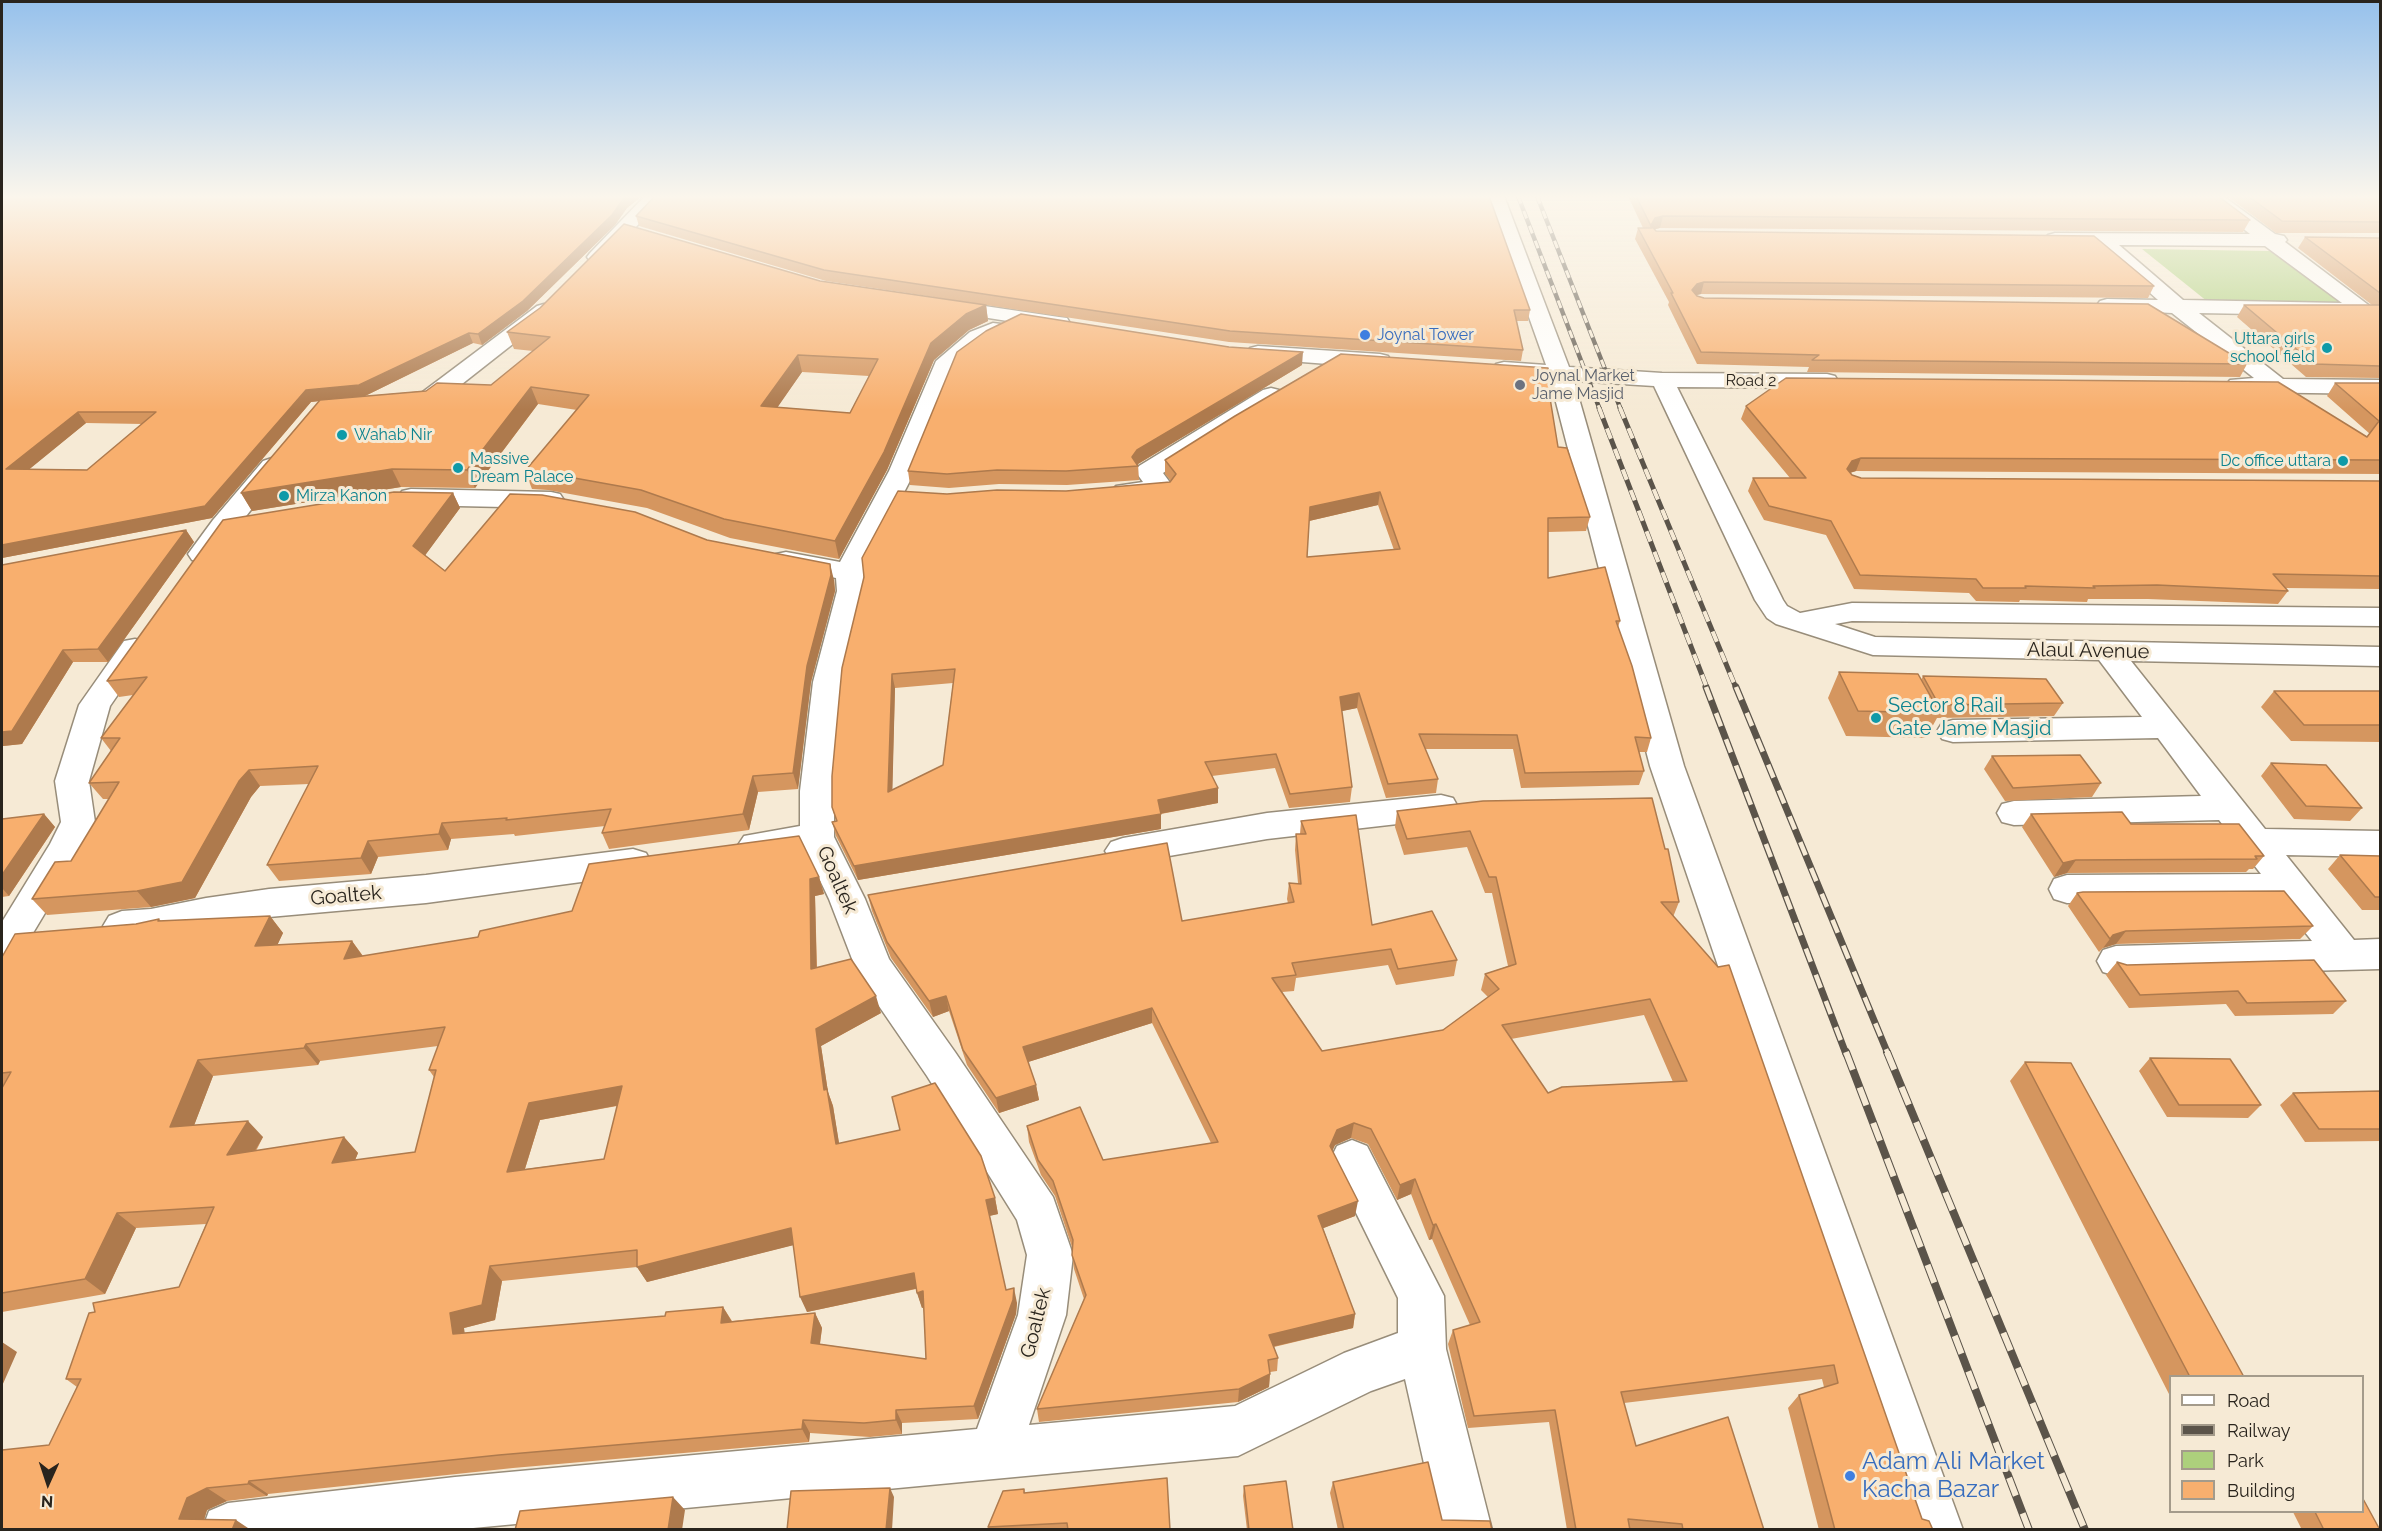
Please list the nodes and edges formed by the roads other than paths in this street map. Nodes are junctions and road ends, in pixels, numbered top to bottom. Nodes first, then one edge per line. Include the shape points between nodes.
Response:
1 (587, 267) edge
2 (1521, 267) edge
3 (2132, 267) edge
4 (2306, 267) edge
5 (584, 270) edge
6 (560, 294) edge
7 (927, 303) edge
8 (2082, 305) edge
9 (2177, 306) junction
10 (1019, 317) junction
11 (1083, 326) edge
12 (1240, 352) edge
13 (1335, 358) junction
14 (1402, 363) edge
15 (1481, 368) edge
16 (1560, 373) junction
17 (1662, 380) junction
18 (1851, 382) edge
19 (2218, 385) edge
20 (2278, 386) junction
21 (2380, 387) edge
22 (391, 404) edge
23 (283, 453) edge
24 (1103, 492) edge
25 (889, 493) junction
26 (917, 495) edge
27 (390, 499) edge
28 (570, 504) edge
29 (256, 521) edge
30 (222, 526) junction
31 (188, 533) dead end
32 (757, 554) edge
33 (849, 572) junction
34 (188, 573) edge
35 (2380, 617) edge
36 (1798, 622) junction
37 (148, 629) edge
38 (2380, 656) edge
39 (2116, 661) junction
40 (1908, 670) dead end
41 (2343, 674) dead end
42 (2167, 727) junction
43 (1953, 732) dead end
44 (1644, 799) edge
45 (1679, 799) junction
46 (1468, 804) edge
47 (2229, 807) junction
48 (2014, 813) dead end
49 (817, 837) junction
50 (2255, 842) junction
51 (2380, 844) edge
52 (725, 849) edge
53 (1092, 856) edge
54 (668, 857) edge
55 (2291, 888) junction
56 (2067, 889) dead end
57 (7, 949) edge
58 (2362, 954) edge
59 (2116, 961) edge
60 (1352, 1160) dead end
61 (1422, 1349) junction
62 (994, 1454) junction
63 (452, 1516) edge
64 (228, 1530) edge
65 (1466, 1530) edge
66 (1937, 1530) edge

1 - 5 street
2 - 16 street
3 - 9 street
4 - 9 street via 2364,310
6 - 22 street via 536,318 426,401
7 - 10 street
8 - 9 street
9 - 20 street
10 - 11 street
10 - 25 street via 978,337 947,361 902,471
12 - 13 street
13 - 14 street
13 - 24 street via 1148,471 1161,488
15 - 16 street, Road 2
16 - 17 street, Road 2
16 - 45 street
17 - 18 street, Road 2
17 - 36 street, Alaul Avenue via 1769,600 1777,612
19 - 20 street
20 - 21 street
23 - 30 street
25 - 26 street
25 - 33 street
27 - 28 street via 548,500
29 - 30 street
30 - 31 street
30 - 34 street
32 - 33 street
33 - 49 street via 851,591 828,682 817,791
35 - 36 street via 1852,612
36 - 39 street, Alaul Avenue via 1873,646
37 - 57 street via 94,705 72,781 78,822
38 - 39 street, Alaul Avenue
39 - 40 street
39 - 41 street
39 - 42 street
42 - 43 street
42 - 47 street
44 - 45 street
45 - 66 street
46 - 53 street via 1267,826
47 - 48 street
47 - 50 street
49 - 52 street, Goaltek
49 - 62 street, Goaltek via 864,896 873,966 1037,1212 1050,1255 1042,1315
50 - 51 street
50 - 55 street
54 - 57 street, Goaltek via 426,889 269,903 151,924 70,930
55 - 56 street
55 - 58 street
58 - 59 street
60 - 61 street via 1421,1296
61 - 62 street via 1361,1370 1238,1431
61 - 65 street
62 - 63 street
63 - 64 street

